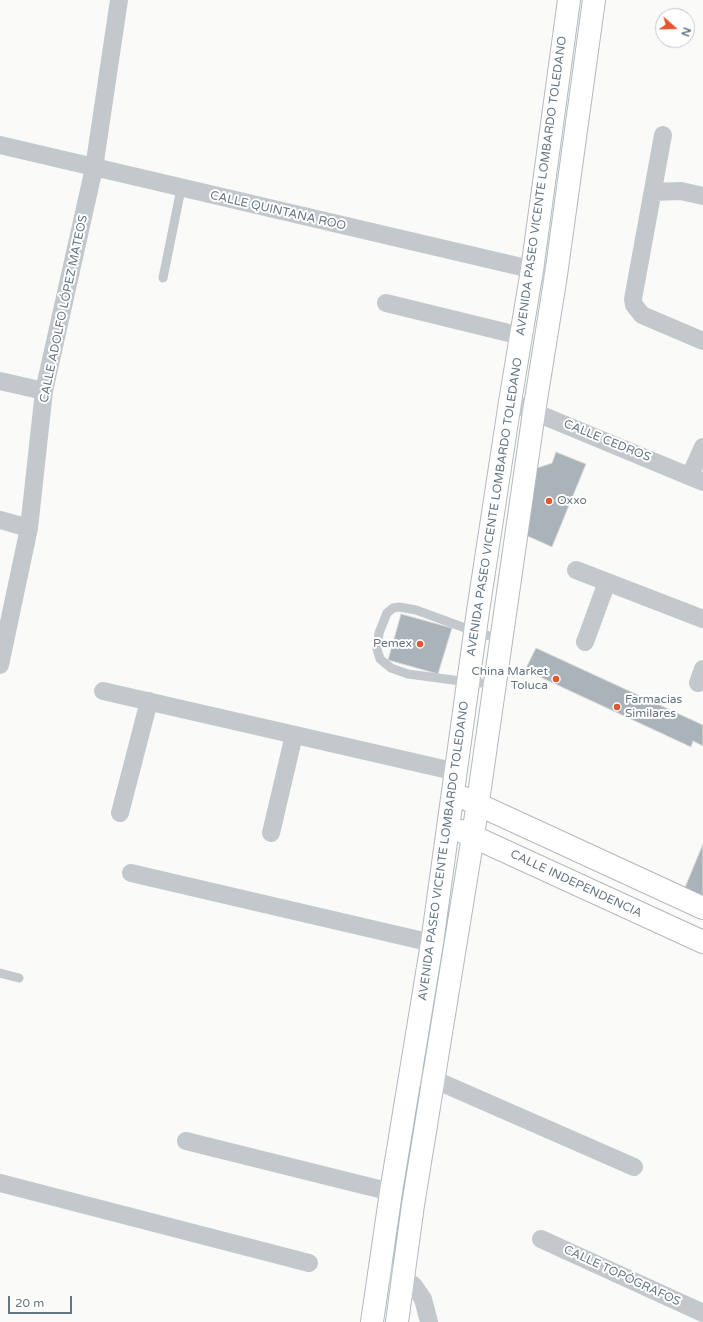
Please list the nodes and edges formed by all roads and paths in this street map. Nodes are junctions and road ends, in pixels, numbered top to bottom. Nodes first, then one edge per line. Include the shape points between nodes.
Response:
1 (119, 0) edge
2 (569, 0) edge
3 (594, 0) edge
4 (663, 134) dead end
5 (0, 145) edge
6 (94, 168) junction
7 (181, 188) junction
8 (654, 192) junction
9 (703, 196) edge
10 (532, 270) junction
11 (556, 275) junction
12 (163, 278) dead end
13 (386, 303) dead end
14 (521, 336) junction
15 (703, 341) edge
16 (0, 381) edge
17 (44, 391) junction
18 (510, 402) junction
19 (534, 412) junction
20 (703, 447) edge
21 (697, 479) edge
22 (0, 520) edge
23 (29, 528) junction
24 (576, 570) dead end
25 (607, 582) junction
26 (6, 610) edge
27 (703, 619) edge
28 (476, 632) junction
29 (500, 639) junction
30 (585, 642) dead end
31 (0, 665) edge
32 (468, 682) junction
33 (494, 684) junction
34 (103, 691) dead end
35 (149, 702) junction
36 (294, 735) junction
37 (457, 772) junction
38 (454, 793) junction
39 (477, 804) junction
40 (120, 813) dead end
41 (449, 825) junction
42 (271, 833) dead end
43 (472, 836) junction
44 (131, 874) dead end
45 (703, 908) edge
46 (703, 942) edge
47 (432, 943) junction
48 (0, 973) edge
49 (19, 978) dead end
50 (410, 1076) junction
51 (433, 1079) junction
52 (186, 1141) dead end
53 (634, 1167) dead end
54 (0, 1183) edge
55 (391, 1192) junction
56 (542, 1240) dead end
57 (309, 1263) dead end
58 (379, 1271) junction
59 (403, 1277) junction
60 (703, 1313) edge
61 (372, 1322) edge
62 (397, 1322) edge
63 (429, 1322) edge

1 - 6 street, CALLE ADOLFO LÓPEZ MATEOS
2 - 10 main road, AVENIDA PASEO VICENTE LOMBARDO TOLEDANO
3 - 11 main road, AVENIDA PASEO VICENTE LOMBARDO TOLEDANO
4 - 8 street
5 - 6 street, CALLE QUINTANA ROO
6 - 7 street, CALLE QUINTANA ROO
6 - 17 street, CALLE ADOLFO LÓPEZ MATEOS
7 - 10 street, CALLE QUINTANA ROO
7 - 12 lane
8 - 9 street via 681,191
8 - 15 street via 633,299 634,305 642,315
10 - 11 street, CALLE QUINTANA ROO
10 - 14 main road, AVENIDA PASEO VICENTE LOMBARDO TOLEDANO
11 - 19 main road, AVENIDA PASEO VICENTE LOMBARDO TOLEDANO
13 - 14 street
14 - 18 main road, AVENIDA PASEO VICENTE LOMBARDO TOLEDANO
16 - 17 street
17 - 23 street, CALLE ADOLFO LÓPEZ MATEOS
18 - 19 street, CALLE CEDROS
18 - 28 main road, AVENIDA PASEO VICENTE LOMBARDO TOLEDANO
19 - 21 street, CALLE CEDROS
19 - 29 main road, AVENIDA PASEO VICENTE LOMBARDO TOLEDANO
20 - 21 street
22 - 23 street
23 - 26 street, CALLE ADOLFO LÓPEZ MATEOS
24 - 25 street
25 - 27 street
25 - 30 street
26 - 31 street, CALLE ADOLFO LÓPEZ MATEOS
28 - 29 lane
28 - 32 main road, AVENIDA PASEO VICENTE LOMBARDO TOLEDANO
28 - 32 lane via 416,610 399,607 387,613 379,633 377,649 380,659 391,668 408,674
29 - 33 main road, AVENIDA PASEO VICENTE LOMBARDO TOLEDANO
32 - 33 lane
32 - 37 main road, AVENIDA PASEO VICENTE LOMBARDO TOLEDANO
33 - 39 main road, AVENIDA PASEO VICENTE LOMBARDO TOLEDANO
34 - 35 street
35 - 36 street
35 - 40 street
36 - 37 street
36 - 42 street
37 - 38 main road, AVENIDA PASEO VICENTE LOMBARDO TOLEDANO
38 - 39 main road
38 - 41 main road, AVENIDA PASEO VICENTE LOMBARDO TOLEDANO
39 - 43 main road, AVENIDA PASEO VICENTE LOMBARDO TOLEDANO
39 - 45 main road
41 - 43 main road, CALLE INDEPENDENCIA
41 - 47 main road, AVENIDA PASEO VICENTE LOMBARDO TOLEDANO
43 - 46 main road, CALLE INDEPENDENCIA
43 - 51 main road, AVENIDA PASEO VICENTE LOMBARDO TOLEDANO
44 - 47 street
47 - 50 main road, AVENIDA PASEO VICENTE LOMBARDO TOLEDANO
48 - 49 lane
50 - 51 street
50 - 55 main road, AVENIDA PASEO VICENTE LOMBARDO TOLEDANO
51 - 53 street
51 - 59 main road, AVENIDA PASEO VICENTE LOMBARDO TOLEDANO
52 - 55 street
54 - 57 street
55 - 58 main road, AVENIDA PASEO VICENTE LOMBARDO TOLEDANO
56 - 60 street, CALLE TOPÓGRAFOS
58 - 59 street
58 - 61 main road, AVENIDA PASEO VICENTE LOMBARDO TOLEDANO
59 - 62 main road, AVENIDA PASEO VICENTE LOMBARDO TOLEDANO
59 - 63 street via 414,1286 423,1299

